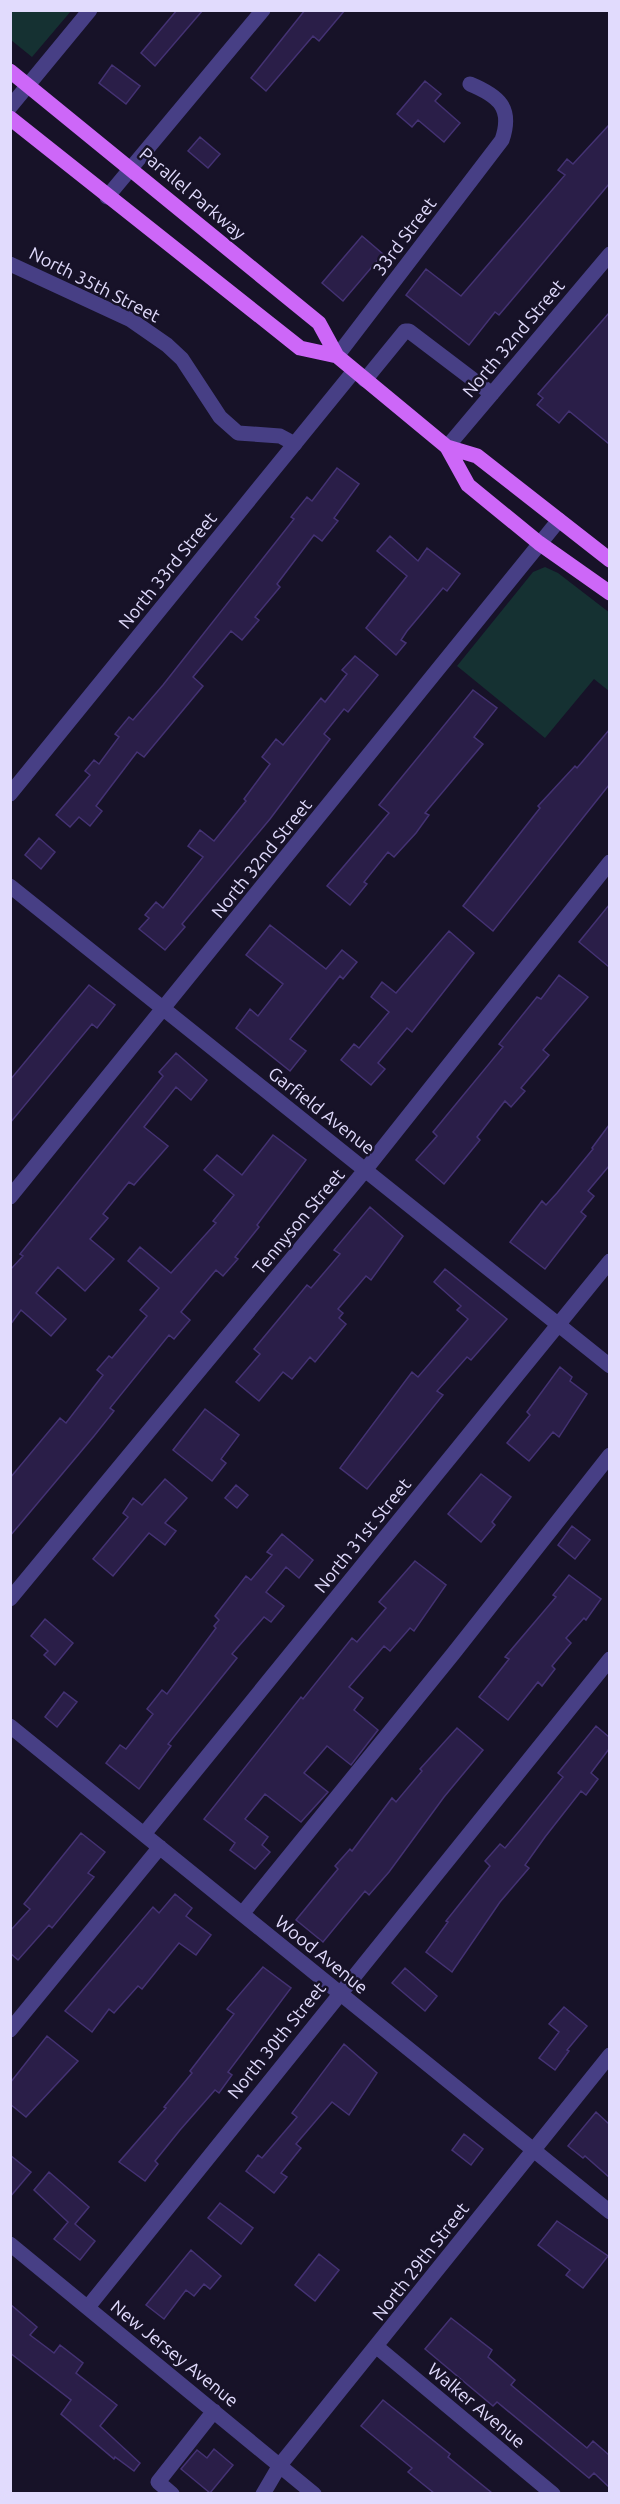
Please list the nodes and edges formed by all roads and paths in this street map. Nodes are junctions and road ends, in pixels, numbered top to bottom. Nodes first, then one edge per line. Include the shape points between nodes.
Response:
1 (90, 10) edge
2 (262, 10) edge
3 (10, 71) edge
4 (470, 84) dead end
5 (28, 85) junction
6 (10, 107) edge
7 (10, 118) edge
8 (132, 167) junction
9 (107, 197) junction
10 (609, 254) edge
11 (10, 264) edge
12 (337, 356) junction
13 (359, 376) junction
14 (492, 394) junction
15 (294, 444) junction
16 (447, 447) junction
17 (559, 520) junction
18 (539, 543) junction
19 (609, 560) edge
20 (609, 593) edge
21 (10, 794) edge
22 (609, 862) edge
23 (10, 886) edge
24 (163, 1011) junction
25 (366, 1169) junction
26 (10, 1197) edge
27 (609, 1261) edge
28 (558, 1324) junction
29 (609, 1366) edge
30 (609, 1455) edge
31 (10, 1599) edge
32 (609, 1659) edge
33 (10, 1725) edge
34 (144, 1834) junction
35 (160, 1847) junction
36 (242, 1914) junction
37 (339, 1992) junction
38 (10, 2030) edge
39 (609, 2055) edge
40 (533, 2150) junction
41 (609, 2211) edge
42 (10, 2244) edge
43 (88, 2307) junction
44 (377, 2347) junction
45 (214, 2411) junction
46 (280, 2465) junction
47 (172, 2493) edge
48 (263, 2493) edge
49 (314, 2493) edge
50 (553, 2493) edge

1 - 5 street
2 - 8 street
3 - 5 main road, Parallel Parkway
4 - 12 street, 33rd Street via 497,98 504,110 507,125 502,140
5 - 6 street
5 - 8 main road, Parallel Parkway
7 - 9 main road, Parallel Parkway
8 - 9 street
8 - 12 main road, Parallel Parkway via 320,323
9 - 12 main road, Parallel Parkway via 300,348
10 - 14 street, North 32nd Street
11 - 15 street, North 35th Street via 131,320 167,345 182,360 220,417 238,433 280,436
12 - 13 main road, Parallel Parkway
13 - 14 street, North 33rd Street via 410,330
13 - 15 street, North 33rd Street
13 - 16 main road, Parallel Parkway
14 - 16 street, North 32nd Street
15 - 21 street, North 33rd Street
16 - 17 main road, Parallel Parkway via 477,456
16 - 18 main road, Parallel Parkway via 468,485
17 - 18 street, North 32nd Street
17 - 19 main road, Parallel Parkway
18 - 20 main road, Parallel Parkway
18 - 24 street, North 32nd Street
22 - 25 street, Tennyson Street
23 - 24 street, Garfield Avenue
24 - 25 street, Garfield Avenue
24 - 26 street, North 32nd Street
25 - 28 street, Garfield Avenue
25 - 31 street, Tennyson Street
27 - 28 street, North 31st Street
28 - 29 street, Garfield Avenue
28 - 34 street, North 31st Street
30 - 36 street
32 - 37 street, North 30th Street
33 - 34 street, Wood Avenue
34 - 35 street, Wood Avenue
35 - 36 street, Wood Avenue
35 - 38 street
36 - 37 street, Wood Avenue
37 - 40 street, Wood Avenue
37 - 43 street, North 30th Street
39 - 40 street, North 29th Street
40 - 41 street, Wood Avenue
40 - 44 street, North 29th Street
42 - 43 street, New Jersey Avenue
43 - 45 street, New Jersey Avenue
44 - 46 street, North 29th Street
44 - 50 street, Walker Avenue
45 - 46 street, New Jersey Avenue
45 - 47 street via 158,2482
46 - 48 street, North 29th Street
46 - 49 street, New Jersey Avenue

